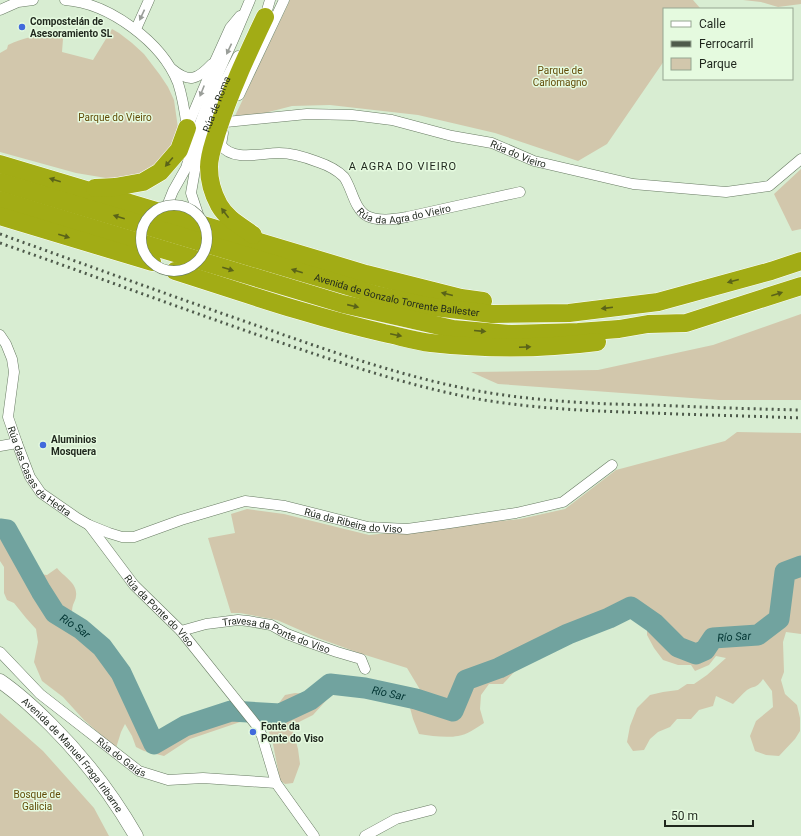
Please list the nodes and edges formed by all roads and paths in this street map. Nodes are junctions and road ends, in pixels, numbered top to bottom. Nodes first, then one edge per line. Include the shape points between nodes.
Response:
1 (33, 0) edge
2 (65, 0) edge
3 (149, 0) edge
4 (270, 0) edge
5 (275, 0) edge
6 (284, 0) edge
7 (248, 4) edge
8 (0, 10) edge
9 (272, 15) junction
10 (136, 29) junction
11 (216, 59) junction
12 (170, 67) junction
13 (226, 122) junction
14 (197, 128) junction
15 (801, 159) edge
16 (0, 164) edge
17 (0, 182) edge
18 (83, 189) junction
19 (520, 192) dead end
20 (0, 200) edge
21 (167, 206) junction
22 (0, 216) edge
23 (199, 217) junction
24 (267, 244) junction
25 (801, 260) edge
26 (152, 262) junction
27 (175, 271) junction
28 (801, 286) edge
29 (569, 313) junction
30 (686, 323) junction
31 (0, 335) edge
32 (17, 443) junction
33 (0, 446) edge
34 (612, 465) dead end
35 (89, 525) junction
36 (181, 631) junction
37 (0, 652) edge
38 (365, 669) dead end
39 (0, 681) edge
40 (276, 783) junction
41 (431, 810) dead end
42 (136, 836) edge
43 (314, 836) edge
44 (365, 836) edge

1 - 8 street via 18,2
2 - 10 street via 86,4 121,19
3 -> 10 street
4 - 9 street, Rúa de Roma
5 - 9 street via 277,2
6 - 9 street, Rúa de Roma
7 - 11 street, Rúa de Roma via 230,28
7 -> 14 street, Rúa de Roma
9 - 13 street, Rúa de Roma
9 - 14 street, Rúa de Roma via 249,36
24 -> 9 highway via 229,218 222,210 213,190 209,168 225,106 236,79
10 - 12 street via 155,47
11 - 12 street via 205,71 193,78 181,76
11 -> 14 street, Rúa de Roma
12 - 14 street via 178,83 184,106
13 - 15 street, Rúa do Vieiro via 307,114 352,115 392,120 452,136 492,143 534,161 633,184 726,192 769,186
13 - 19 street, Rúa da Agra do Vieiro via 221,145 224,150 246,156 280,153 295,155 325,164 344,177 359,208 367,216 377,219 407,217
14 -> 18 highway via 160,172 143,182
14 - 21 street, Rúa de Roma via 186,168
14 - 23 street, Rúa de Roma via 191,193
18 -> 16 highway
29 -> 17 highway, Avenida de Gonzalo Torrente Ballester via 492,314 426,306 377,295
18 - 24 highway
20 -> 30 highway, Avenida de Gonzalo Torrente Ballester via 343,304 453,329 511,334 578,332 648,324
21 - 23 street, bridge via 184,207
21 - 26 street, bridge via 149,216 141,235 145,254
22 -> 26 highway
23 - 27 street, bridge via 206,236 204,251 194,264
29 -> 24 highway via 461,298 366,274
25 -> 29 highway, Avenida de Gonzalo Torrente Ballester via 658,302
26 - 27 street, bridge via 166,270
27 -> 30 highway via 361,328 430,343 500,348 571,346 640,338
30 -> 28 highway, Avenida de Gonzalo Torrente Ballester
31 - 32 street, Rúa das Casas da Hedra via 12,359 14,372 8,417
32 - 33 street
32 - 35 street, Rúa das Casas da Hedra via 30,477 41,493
34 - 35 street, Rúa da Ribeira do Viso via 563,502 516,513 407,529 368,527 285,506 245,501 134,537 122,537
35 - 36 street, Rúa da Ponte do Viso via 134,585
36 - 38 street, Travesa da Ponte do Viso via 206,624 238,620 271,625 308,642 361,659
36 - 40 street, Rúa da Ponte do Viso via 256,726 261,734
37 - 40 street, Rúa do Gaiás via 40,694 139,771 168,780 203,778
39 - 42 street, Avenida de Manuel Fraga Iribarne via 12,689 64,738 123,814
40 - 43 street
41 - 44 street via 396,819

